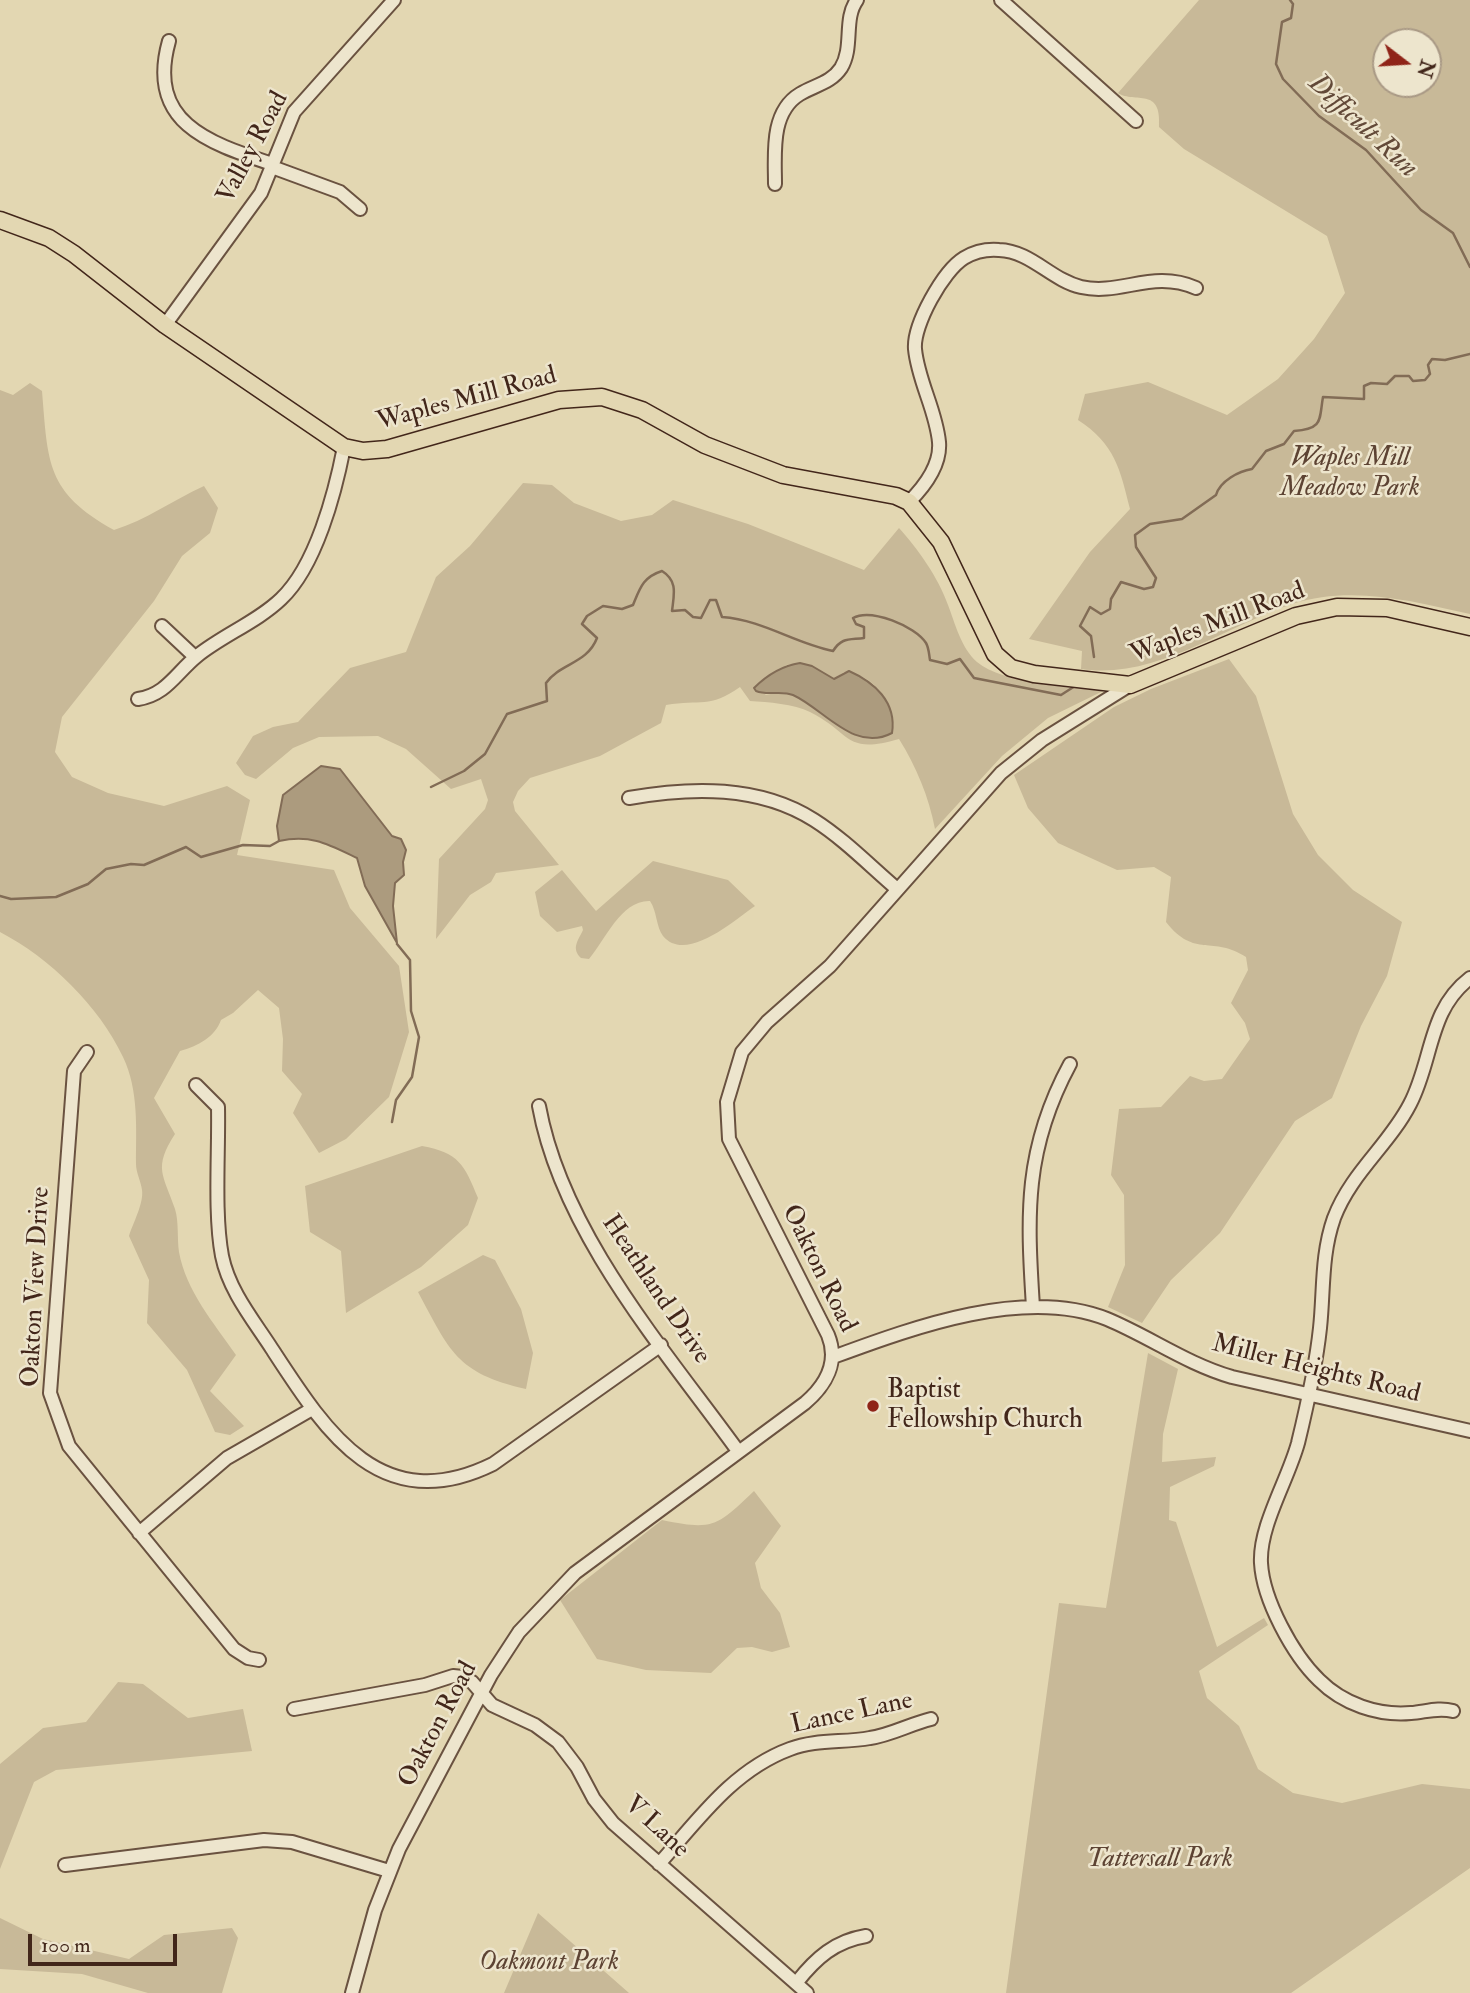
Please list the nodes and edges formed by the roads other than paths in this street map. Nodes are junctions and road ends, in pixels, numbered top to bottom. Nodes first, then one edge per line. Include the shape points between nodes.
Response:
1 (394, 0) edge
2 (857, 0) edge
3 (1001, 0) edge
4 (169, 41) dead end
5 (1136, 121) dead end
6 (272, 166) junction
7 (775, 184) dead end
8 (360, 209) dead end
9 (4, 221) edge
10 (1196, 288) dead end
11 (165, 326) junction
12 (344, 447) junction
13 (909, 502) junction
14 (162, 626) dead end
15 (1470, 627) edge
16 (195, 657) junction
17 (1130, 685) junction
18 (138, 699) dead end
19 (629, 798) dead end
20 (897, 889) junction
21 (1470, 978) edge
22 (87, 1052) dead end
23 (1070, 1064) dead end
24 (196, 1084) dead end
25 (540, 1106) dead end
26 (1032, 1307) junction
27 (661, 1345) junction
28 (833, 1357) junction
29 (1308, 1395) junction
30 (312, 1409) junction
31 (1470, 1431) edge
32 (738, 1451) junction
33 (139, 1533) junction
34 (259, 1660) dead end
35 (481, 1695) junction
36 (294, 1709) dead end
37 (1452, 1711) dead end
38 (931, 1719) dead end
39 (659, 1864) junction
40 (65, 1865) dead end
41 (389, 1871) junction
42 (866, 1936) dead end
43 (797, 1982) junction
44 (352, 1993) edge
45 (807, 1993) edge

1 - 6 street, Valley Road via 302,100 283,132
2 - 7 street via 840,69 789,103 778,122
3 - 5 street
4 - 6 street via 162,75 179,116 209,142
6 - 8 street via 340,192
6 - 11 street, Valley Road via 245,217
9 - 11 main road, Waples Mill Road via 49,238 74,254
10 - 13 street via 1168,279 1084,288 1013,252 988,250 963,258 937,290 914,340 939,443 931,473
11 - 12 main road, Waples Mill Road
12 - 13 main road, Waples Mill Road via 387,449 559,400 602,397 642,410 746,463 783,475 879,491
12 - 16 street via 331,506 290,588 271,607
13 - 17 main road, Waples Mill Road via 941,542 1000,661 1034,674
14 - 16 street
15 - 17 main road, Waples Mill Road via 1387,608 1323,609
16 - 18 street via 159,693
17 - 20 street, Oakton Road via 1014,761
19 - 20 street via 721,790 785,806 825,828
20 - 28 street, Oakton Road via 830,966 751,1039 734,1068 727,1102 734,1152 822,1321
21 - 29 street via 1443,1007 1407,1110 1361,1169 1335,1217 1325,1255 1320,1331
22 - 33 street, Oakton View Drive via 74,1071 50,1393 69,1446
23 - 26 street via 1041,1132 1031,1171
24 - 30 street via 218,1107 222,1257 238,1297
25 - 27 street, Heathland Drive via 545,1135 593,1245
26 - 28 street, Miller Heights Road via 939,1322
26 - 29 street, Miller Heights Road via 1090,1313 1209,1370
27 - 30 street via 493,1464 453,1479 414,1480 367,1464 348,1451
27 - 32 street, Heathland Drive
28 - 32 street, Oakton Road via 817,1393
29 - 31 street, Miller Heights Road
29 - 37 street via 1292,1465 1261,1549 1262,1578 1273,1610 1315,1676 1339,1696 1385,1713
30 - 33 street via 227,1458
32 - 35 street, Oakton Road via 558,1588 519,1632
33 - 34 street, Oakton View Drive via 234,1649
35 - 36 street, V Lane via 472,1682 453,1676
35 - 39 street, V Lane via 558,1742 613,1823
35 - 41 street, Oakton Road
38 - 39 street, Lance Lane via 869,1739 791,1748 765,1761 726,1788
39 - 43 street, V Lane
40 - 41 street via 264,1840 301,1844
41 - 44 street, Oakton Road
42 - 43 street via 834,1946 813,1961
43 - 45 street, V Lane

